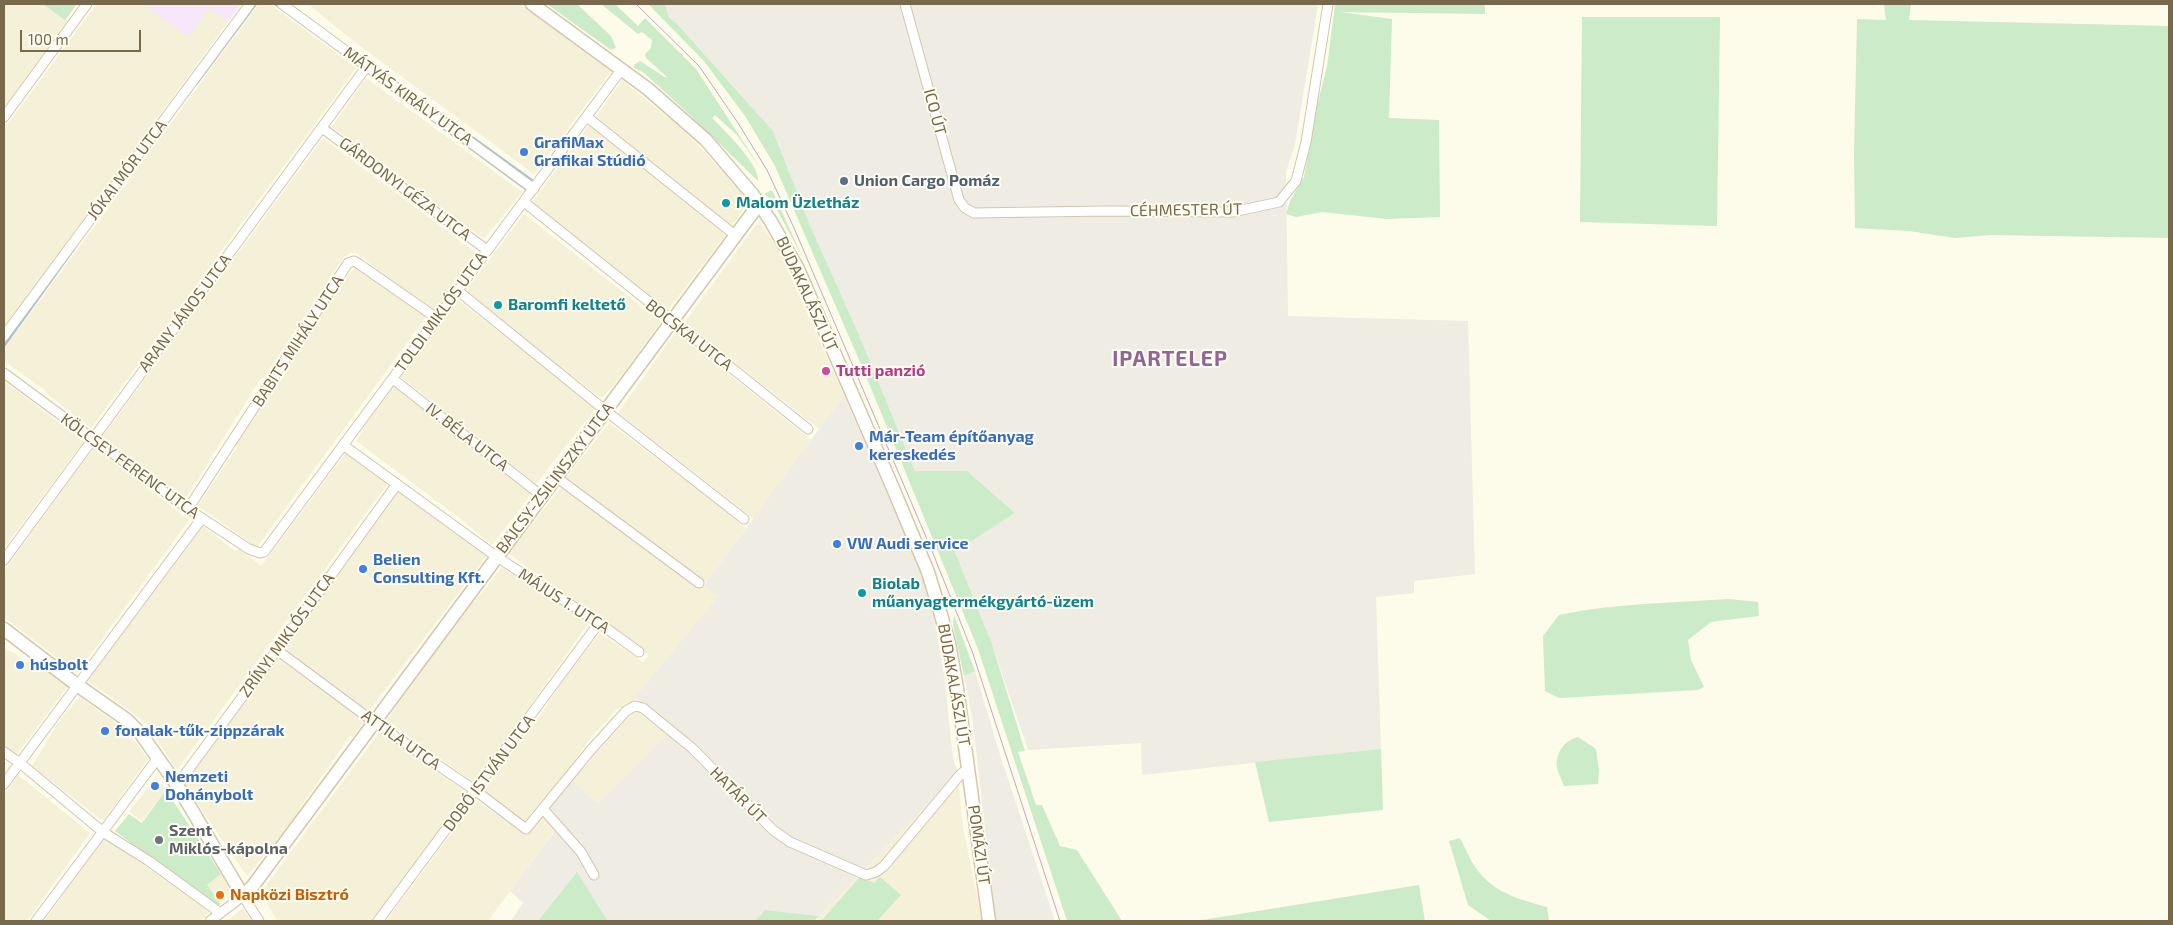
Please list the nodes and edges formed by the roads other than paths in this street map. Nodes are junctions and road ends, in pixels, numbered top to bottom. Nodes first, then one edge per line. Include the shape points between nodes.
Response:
1 (87, 4) edge
2 (250, 4) edge
3 (282, 4) edge
4 (532, 4) edge
5 (905, 4) edge
6 (1328, 4) edge
7 (367, 66) junction
8 (621, 70) junction
9 (4, 117) edge
10 (587, 117) junction
11 (322, 128) junction
12 (534, 189) junction
13 (524, 202) junction
14 (759, 204) junction
15 (974, 213) joint
16 (735, 235) junction
17 (487, 250) junction
18 (457, 290) junction
19 (438, 319) junction
20 (672, 321) junction
21 (4, 336) edge
22 (4, 372) edge
23 (393, 378) junction
24 (606, 411) junction
25 (808, 429) dead end
26 (93, 438) junction
27 (343, 445) junction
28 (556, 477) junction
29 (397, 484) junction
30 (542, 496) junction
31 (188, 509) junction
32 (202, 518) junction
33 (744, 519) dead end
34 (260, 553) joint
35 (497, 557) junction
36 (4, 560) edge
37 (699, 583) dead end
38 (599, 623) junction
39 (4, 629) edge
40 (277, 650) junction
41 (639, 652) dead end
42 (76, 685) junction
43 (374, 722) junction
44 (4, 752) edge
45 (157, 759) junction
46 (20, 763) junction
47 (967, 769) junction
48 (4, 784) edge
49 (177, 785) junction
50 (476, 791) junction
51 (543, 809) junction
52 (526, 829) joint
53 (103, 832) junction
54 (594, 875) dead end
55 (243, 896) junction
56 (219, 912) junction
57 (36, 921) edge
58 (210, 921) edge
59 (259, 921) edge
60 (378, 921) edge
61 (989, 921) edge

1 - 9 street
2 - 21 street, JÓKAI MÓR UTCA
3 - 7 street, MÁTYÁS KIRÁLY UTCA
4 - 8 street, BUDAKALÁSZI ÚT
5 - 15 street, ICO ÚT via 959,200
6 - 15 street, CÉHMESTER ÚT via 1306,142 1296,181 1279,202 1233,212
7 - 11 street, ARANY JÁNOS UTCA
7 - 12 street, MÁTYÁS KIRÁLY UTCA
8 - 10 street, TOLDI MIKLÓS UTCA
8 - 14 street, BUDAKALÁSZI ÚT via 685,120 729,165
10 - 12 street, TOLDI MIKLÓS UTCA
10 - 16 street
11 - 17 street, GÁRDONYI GÉZA UTCA
11 - 26 street, ARANY JÁNOS UTCA
12 - 13 street, TOLDI MIKLÓS UTCA
13 - 17 street, TOLDI MIKLÓS UTCA
13 - 20 street, BOCSKAI UTCA
14 - 16 street, BAJCSY-ZSILINSZKY UTCA
14 - 47 street, BUDAKALÁSZI ÚT via 781,236 807,287 928,572 950,650
16 - 20 street, BAJCSY-ZSILINSZKY UTCA
17 - 18 street, TOLDI MIKLÓS UTCA
18 - 19 street, TOLDI MIKLÓS UTCA
18 - 24 street
19 - 23 street, TOLDI MIKLÓS UTCA
19 - 31 street, BABITS MIHÁLY UTCA via 360,264 348,264
20 - 24 street, BAJCSY-ZSILINSZKY UTCA
20 - 25 street, BOCSKAI UTCA
22 - 26 street, KÖLCSEY FERENC UTCA
23 - 27 street, TOLDI MIKLÓS UTCA
23 - 30 street, IV. BÉLA UTCA
24 - 28 street, BAJCSY-ZSILINSZKY UTCA
24 - 33 street
26 - 31 street, KÖLCSEY FERENC UTCA
26 - 36 street, ARANY JÁNOS UTCA
27 - 29 street, MÁJUS 1. UTCA
27 - 34 street, TOLDI MIKLÓS UTCA via 273,542
28 - 30 street, BAJCSY-ZSILINSZKY UTCA
28 - 37 street
29 - 35 street, MÁJUS 1. UTCA
29 - 40 street, ZRÍNYI MIKLÓS UTCA
30 - 35 street, BAJCSY-ZSILINSZKY UTCA
31 - 32 street, KÖLCSEY FERENC UTCA
32 - 34 street, KÖLCSEY FERENC UTCA
32 - 42 street
35 - 38 street, MÁJUS 1. UTCA
35 - 43 street, BAJCSY-ZSILINSZKY UTCA
38 - 41 street, MÁJUS 1. UTCA
38 - 50 street, DOBÓ ISTVÁN UTCA
39 - 42 street
40 - 43 street, ATTILA UTCA
40 - 49 street, ZRÍNYI MIKLÓS UTCA
42 - 45 street via 127,720 141,734
42 - 46 street
43 - 50 street, ATTILA UTCA
43 - 55 street, BAJCSY-ZSILINSZKY UTCA
44 - 46 street
45 - 49 street
45 - 53 street
46 - 48 street
46 - 53 street
47 - 51 street, HATÁR ÚT via 884,866 866,875 790,842 773,830 692,748 643,708 636,706 626,711 605,734
47 - 61 street, POMÁZI ÚT
49 - 55 street
50 - 52 street, ATTILA UTCA
50 - 60 street, DOBÓ ISTVÁN UTCA
51 - 52 street, HATÁR ÚT
51 - 54 street via 581,852
53 - 56 street
53 - 57 street
55 - 56 street
55 - 59 street
56 - 58 street

